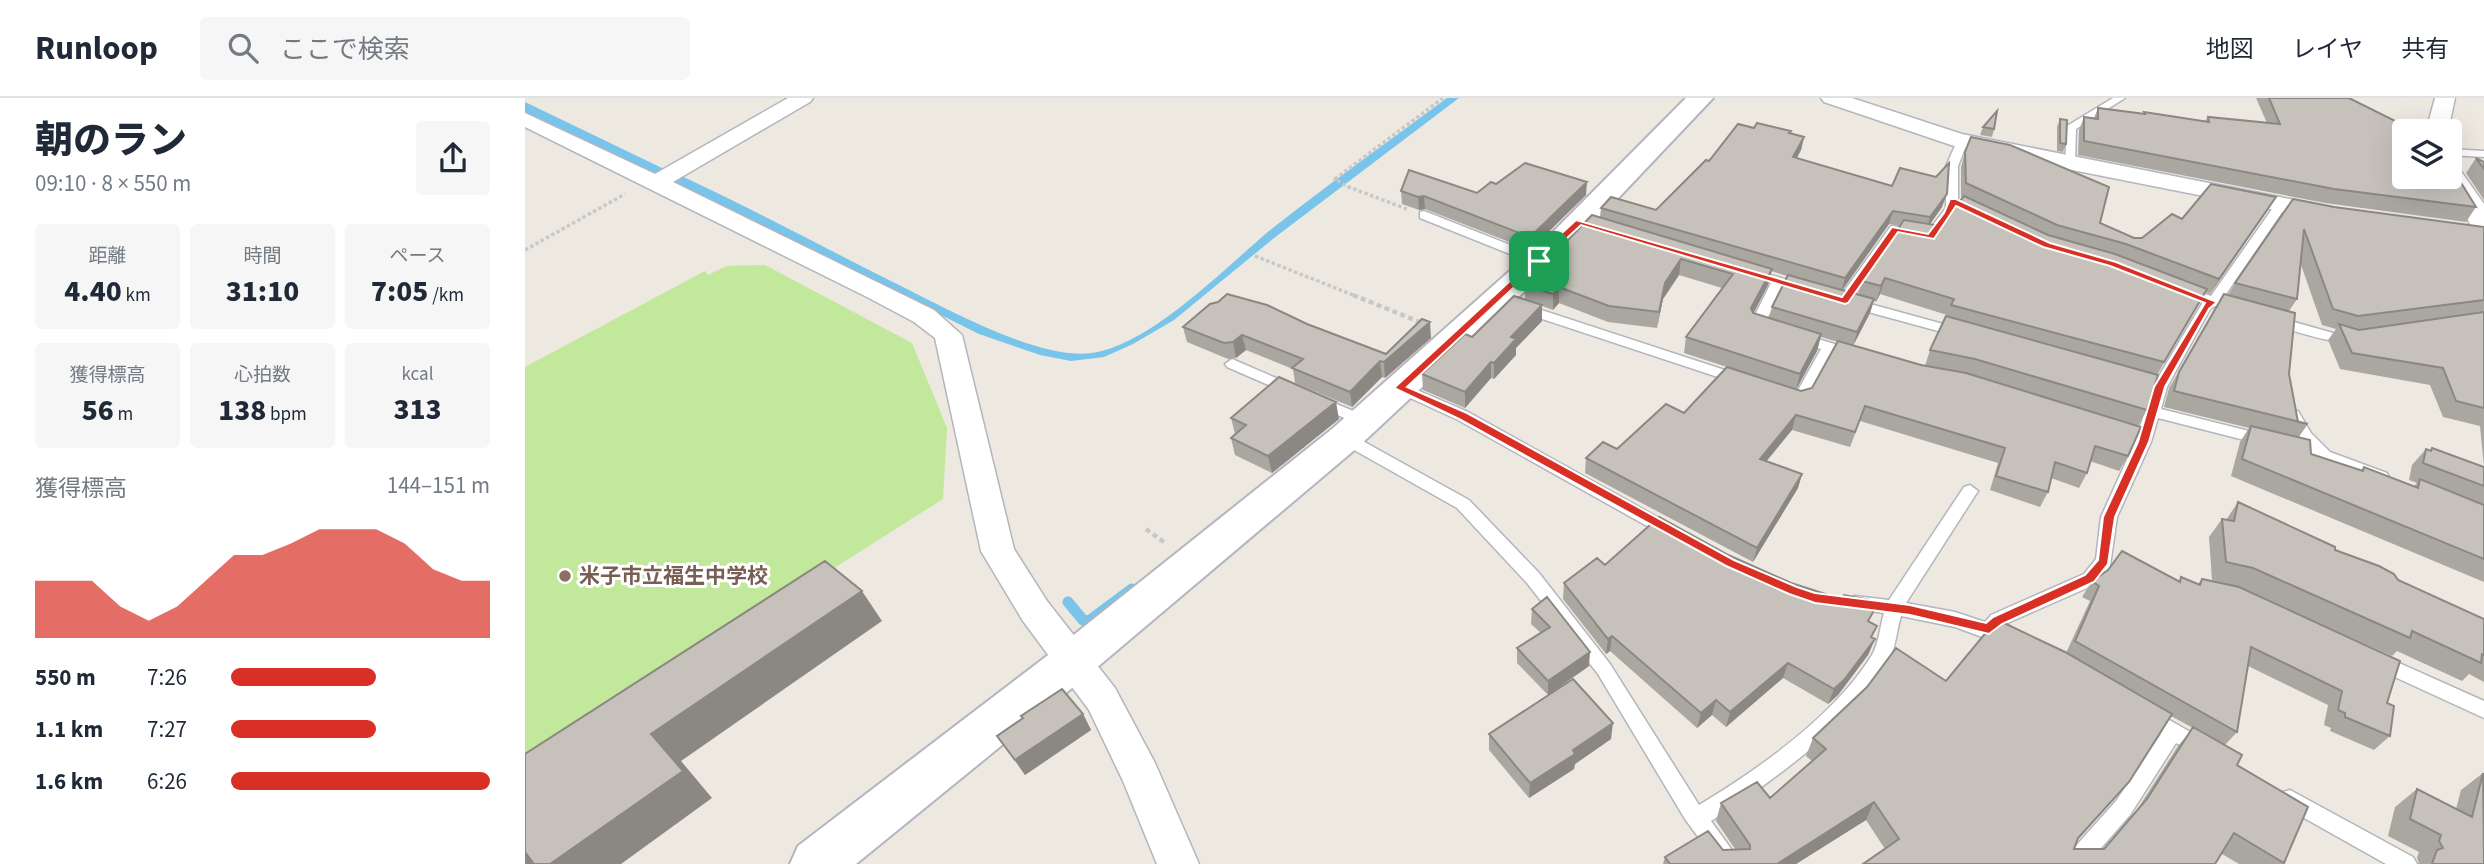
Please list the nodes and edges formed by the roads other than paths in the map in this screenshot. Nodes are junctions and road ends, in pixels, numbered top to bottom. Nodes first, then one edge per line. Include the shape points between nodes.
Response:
1 (803, 98) edge
2 (1700, 98) edge
3 (1831, 98) edge
4 (2120, 98) edge
5 (2445, 98) edge
6 (525, 119) edge
7 (2440, 119) edge
8 (1962, 141) junction
9 (2462, 153) edge
10 (2484, 154) edge
11 (2462, 158) edge
12 (2069, 163) junction
13 (2484, 168) edge
14 (661, 177) junction
15 (2462, 189) edge
16 (1953, 201) junction
17 (2281, 205) junction
18 (1423, 215) road end
19 (1985, 215) edge
20 (2351, 216) edge
21 (2457, 230) edge
22 (2484, 232) edge
23 (1539, 261) junction
24 (1739, 270) edge
25 (1779, 281) junction
26 (2175, 288) edge
27 (1832, 297) junction
28 (1497, 299) junction
29 (2213, 302) junction
30 (1974, 337) edge
31 (2362, 337) edge
32 (1829, 347) junction
33 (1866, 358) edge
34 (1232, 364) dead end
35 (2122, 377) edge
36 (1756, 385) edge
37 (2160, 387) junction
38 (1400, 388) junction
39 (1781, 394) edge
40 (2289, 402) edge
41 (2153, 412) junction
42 (1354, 430) junction
43 (2326, 456) junction
44 (2400, 485) edge
45 (1970, 491) dead end
46 (1683, 538) edge
47 (2104, 553) junction
48 (2127, 562) edge
49 (1842, 601) edge
50 (1895, 607) junction
51 (1989, 629) junction
52 (2029, 649) edge
53 (2365, 655) edge
54 (1072, 662) junction
55 (2128, 704) edge
56 (2484, 710) edge
57 (2173, 731) junction
58 (2218, 758) edge
59 (2277, 791) edge
60 (1697, 818) junction
61 (816, 864) edge
62 (1178, 864) edge
63 (1731, 864) edge
64 (2073, 864) edge
65 (2406, 864) edge

1 - 14 street
2 - 23 street via 1586,224
3 - 8 street
4 - 12 lane via 2071,128
5 - 7 street
6 - 14 street
8 - 12 street
8 - 16 lane via 1952,166
9 - 10 lane
11 - 13 street
12 - 17 street
14 - 54 street via 925,316 948,335 999,551
15 - 22 street
16 - 19 lane
16 - 27 lane via 1930,237 1895,229
17 - 20 street
17 - 29 lane
18 - 23 lane
21 - 22 street
23 - 28 street
24 - 25 lane
25 - 27 lane
25 - 32 lane via 1757,325
26 - 29 lane
27 - 30 lane
28 - 36 lane
28 - 38 street
29 - 31 lane via 2340,338
29 - 37 lane via 2205,307
32 - 33 lane
32 - 39 lane via 1802,397
34 - 42 lane
35 - 37 lane
37 - 41 lane
38 - 42 street
38 - 46 lane via 1463,416
40 - 43 lane via 2301,430
41 - 43 lane
41 - 47 lane via 2139,435 2109,517
42 - 54 street
42 - 60 lane via 1463,504 1533,578 1604,669
43 - 44 lane
45 - 50 lane
47 - 48 lane
47 - 51 lane via 2090,579 1997,620
49 - 50 lane
50 - 51 lane
50 - 60 lane via 1882,655 1847,703 1757,781
51 - 52 lane
53 - 56 lane
54 - 61 street
54 - 62 street via 1102,699
55 - 57 lane
57 - 58 lane
57 - 64 lane via 2123,808
59 - 65 lane
60 - 63 lane

